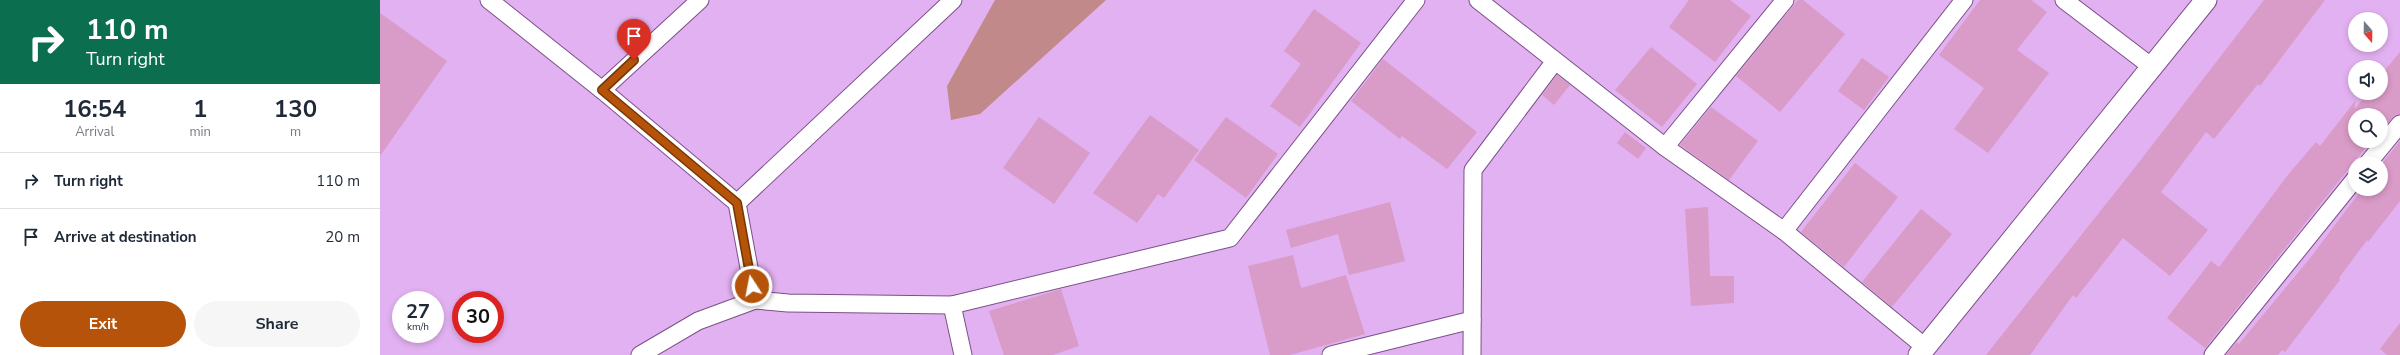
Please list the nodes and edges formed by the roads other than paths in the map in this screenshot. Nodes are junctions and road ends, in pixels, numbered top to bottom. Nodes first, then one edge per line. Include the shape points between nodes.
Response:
1 (489, 0) edge
2 (700, 0) edge
3 (953, 0) edge
4 (1416, 0) edge
5 (1478, 0) edge
6 (1785, 0) edge
7 (1964, 0) edge
8 (2064, 0) edge
9 (2206, 0) edge
10 (1555, 60) junction
11 (2152, 67) junction
12 (602, 90) junction
13 (2400, 124) edge
14 (1665, 147) junction
15 (2374, 156) edge
16 (2348, 188) edge
17 (737, 203) junction
18 (1784, 231) junction
19 (755, 300) junction
20 (952, 305) junction
21 (1472, 320) junction
22 (1922, 351) edge
23 (640, 355) edge
24 (963, 355) edge
25 (1331, 355) edge
26 (1472, 355) edge
27 (2213, 355) edge

1 - 12 street
2 - 12 street
3 - 17 street
4 - 20 street via 1230,238
5 - 10 street
6 - 14 street
7 - 18 street
8 - 11 street
9 - 11 street
10 - 14 street
10 - 21 street via 1473,170
11 - 22 street
12 - 17 street
13 - 15 street
14 - 18 street
16 - 27 street
17 - 19 street
18 - 22 street
19 - 20 street via 788,303
19 - 23 street via 698,321
20 - 24 street
21 - 25 street
21 - 26 street

